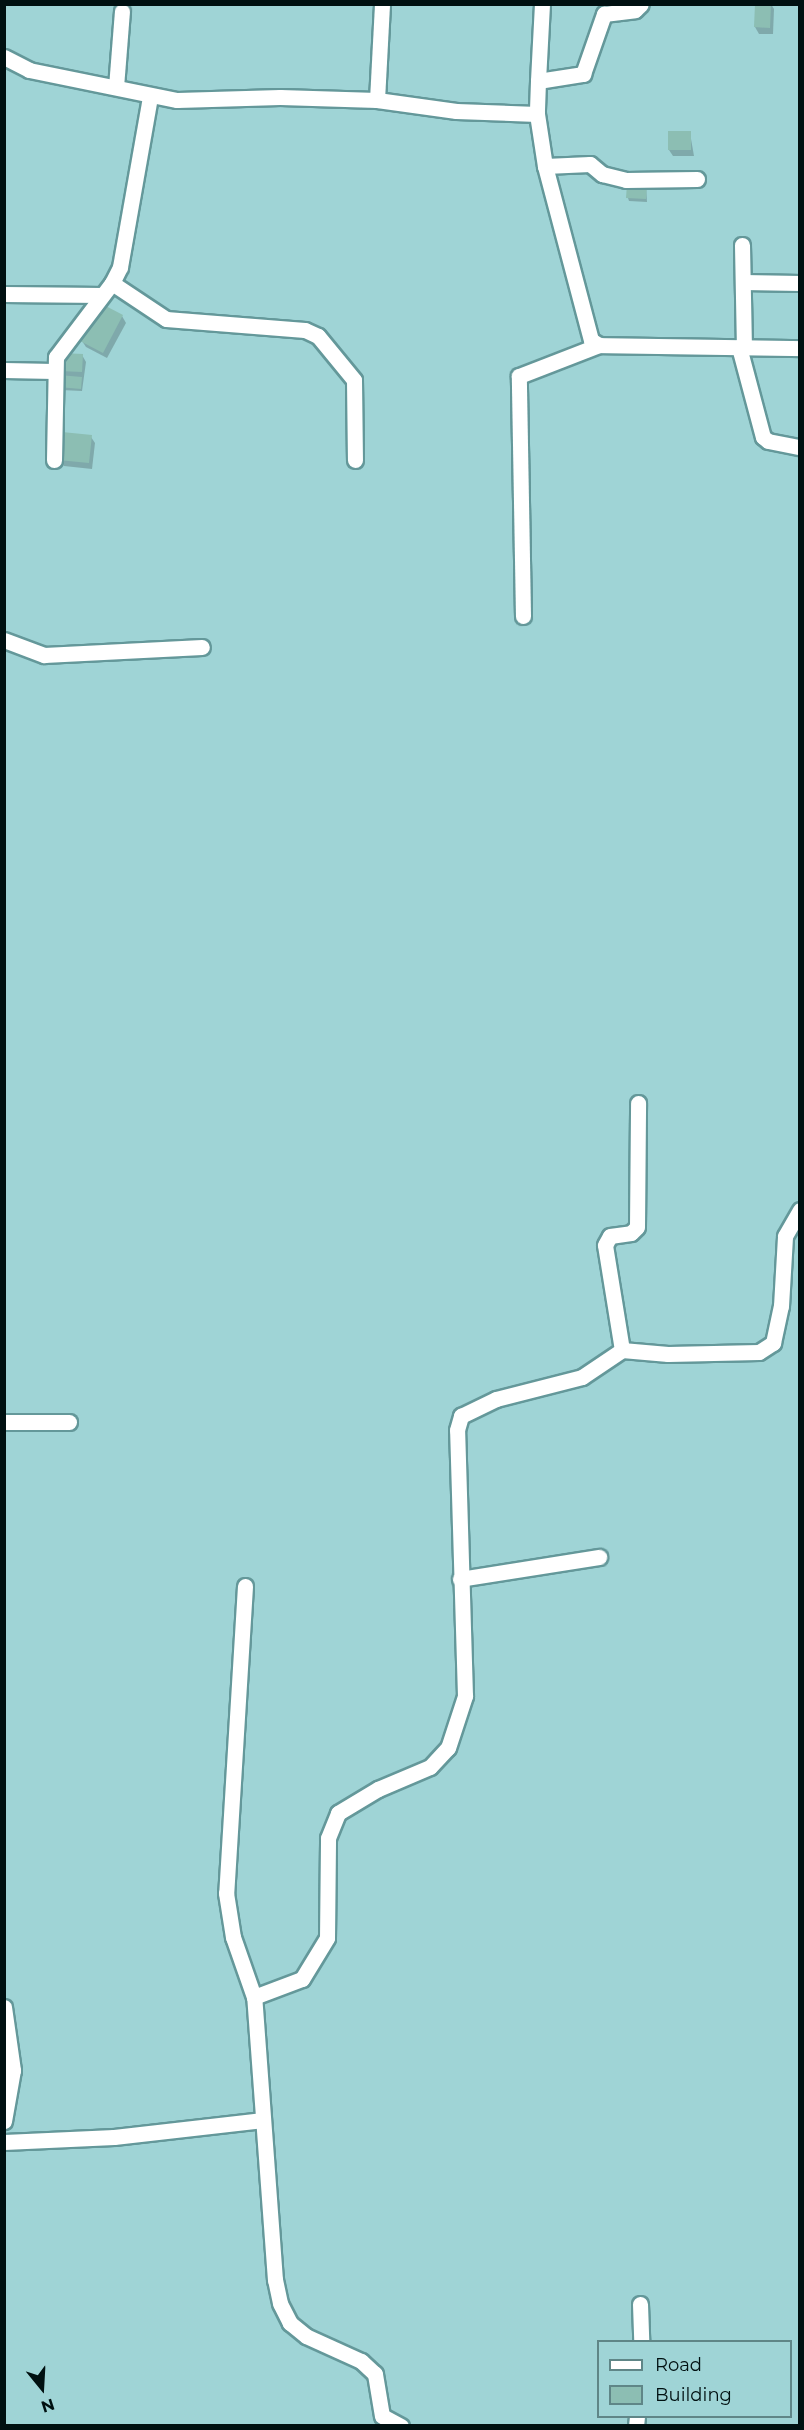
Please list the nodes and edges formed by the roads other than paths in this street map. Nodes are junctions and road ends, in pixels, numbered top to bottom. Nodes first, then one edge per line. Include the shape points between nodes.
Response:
1 (382, 4) edge
2 (542, 4) edge
3 (641, 4) edge
4 (122, 11) dead end
5 (4, 57) edge
6 (538, 81) junction
7 (116, 87) junction
8 (150, 96) junction
9 (377, 100) junction
10 (537, 114) junction
11 (545, 166) junction
12 (698, 179) dead end
13 (742, 245) dead end
14 (743, 282) junction
15 (800, 283) edge
16 (107, 289) junction
17 (4, 294) edge
18 (599, 345) junction
19 (741, 347) junction
20 (800, 348) edge
21 (4, 370) edge
22 (54, 371) junction
23 (800, 447) edge
24 (54, 460) dead end
25 (355, 460) dead end
26 (524, 616) dead end
27 (4, 639) edge
28 (202, 647) dead end
29 (638, 1103) dead end
30 (800, 1210) edge
31 (622, 1350) junction
32 (4, 1422) edge
33 (69, 1422) dead end
34 (599, 1557) dead end
35 (460, 1580) junction
36 (245, 1586) dead end
37 (254, 1997) junction
38 (4, 2007) edge
39 (263, 2120) junction
40 (4, 2121) edge
41 (4, 2142) edge
42 (640, 2304) dead end
43 (641, 2340) edge
44 (401, 2426) edge

1 - 9 street
2 - 6 street
3 - 6 street via 635,10 604,14 584,74
4 - 7 street
5 - 7 street via 29,70
6 - 10 street
7 - 8 street
8 - 9 street via 177,100
8 - 16 street via 120,267
9 - 10 street via 456,111
10 - 11 street
11 - 12 street via 590,164 602,174 626,180
11 - 18 street via 587,335
13 - 14 street
14 - 15 street
14 - 19 street
16 - 17 street
16 - 22 street via 60,347
16 - 25 street via 172,321 305,330 318,336 354,380
18 - 19 street
18 - 26 street via 519,376
19 - 20 street
19 - 23 street via 763,437
21 - 22 street
22 - 24 street
27 - 28 street via 44,654
29 - 31 street via 637,1227 631,1233 610,1236 605,1245
30 - 31 street via 785,1236 781,1306 773,1343 759,1352 745,1354
31 - 35 street via 582,1377 496,1399 461,1416 457,1430
32 - 33 street
34 - 35 street
35 - 37 street via 465,1696 448,1748 430,1767 378,1788 338,1813 328,1838 327,1938 302,1979
36 - 37 street via 226,1893 233,1937
37 - 39 street
38 - 40 street via 13,2070
39 - 41 street via 114,2137
39 - 44 street via 280,2303 290,2322 306,2336 361,2361 375,2374 382,2416
42 - 43 street

